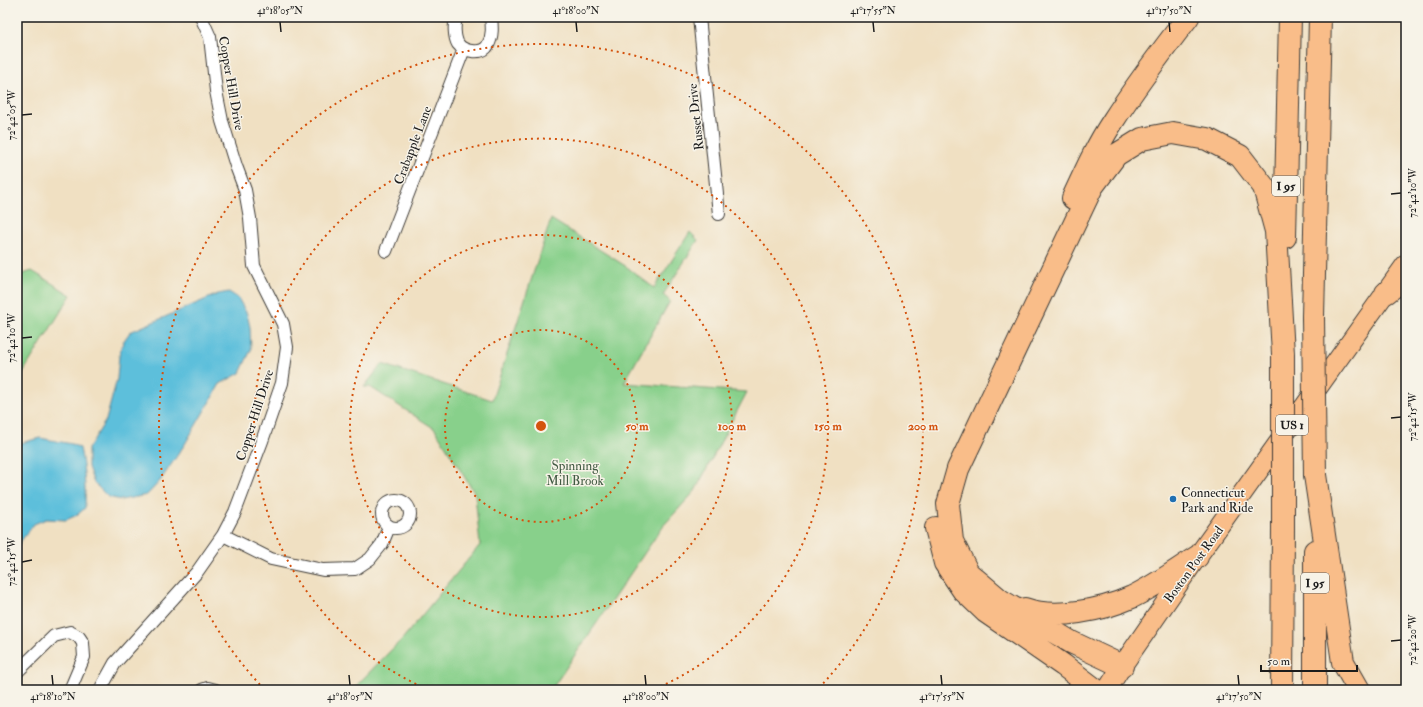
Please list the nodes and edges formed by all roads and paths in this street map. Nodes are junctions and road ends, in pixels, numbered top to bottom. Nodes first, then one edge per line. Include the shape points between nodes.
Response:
1 (202, 17) edge
2 (456, 17) edge
3 (491, 17) edge
4 (699, 17) edge
5 (1188, 17) edge
6 (1290, 17) edge
7 (1320, 17) edge
8 (464, 48) junction
9 (719, 214) dead end
10 (386, 251) dead end
11 (1406, 264) edge
12 (1406, 277) edge
13 (1386, 292) junction
14 (1283, 354) junction
15 (1315, 475) junction
16 (389, 528) dead end
17 (224, 535) junction
18 (1197, 557) junction
19 (1000, 600) junction
20 (1122, 666) junction
21 (17, 672) edge
22 (70, 690) edge
23 (100, 690) edge
24 (202, 690) edge
25 (216, 690) edge
26 (1096, 690) edge
27 (1107, 690) edge
28 (1282, 690) edge
29 (1314, 690) edge
30 (1359, 690) edge

1 - 17 street, Copper Hill Drive via 210,37 222,121 245,190 254,266 282,324 287,347 282,383 275,405
2 - 8 street via 455,35 459,45
3 - 8 street via 492,28 488,45 476,51
4 - 9 street, Russet Drive
5 - 26 highway via 1141,78 1085,171 950,456 938,496 936,531 939,544 945,563 963,590 986,612
6 - 14 highway, I 95
7 - 15 highway, I 95, bridge via 1313,317
8 - 10 street, Crabapple Lane
11 - 13 main road, Boston Post Road / US 1
12 - 13 highway
13 - 18 main road, Boston Post Road / US 1
14 - 19 highway via 1276,231 1264,187 1240,156 1207,139 1173,133 1142,139 1116,155 1092,187 958,469 948,504 952,541 968,573
14 - 28 highway, I 95, bridge
15 - 29 highway, I 95
15 - 30 highway via 1343,662
16 - 17 street via 382,544 370,559 355,569 322,570 271,559
17 - 23 street, Copper Hill Drive via 197,572 115,663
18 - 19 highway via 1131,597 1096,609 1060,614 1032,612
18 - 20 main road, Boston Post Road / US 1
19 - 20 highway via 1071,642
20 - 27 main road, Boston Post Road / US 1
21 - 22 street via 54,636 70,632 79,636 84,657
24 - 25 street

